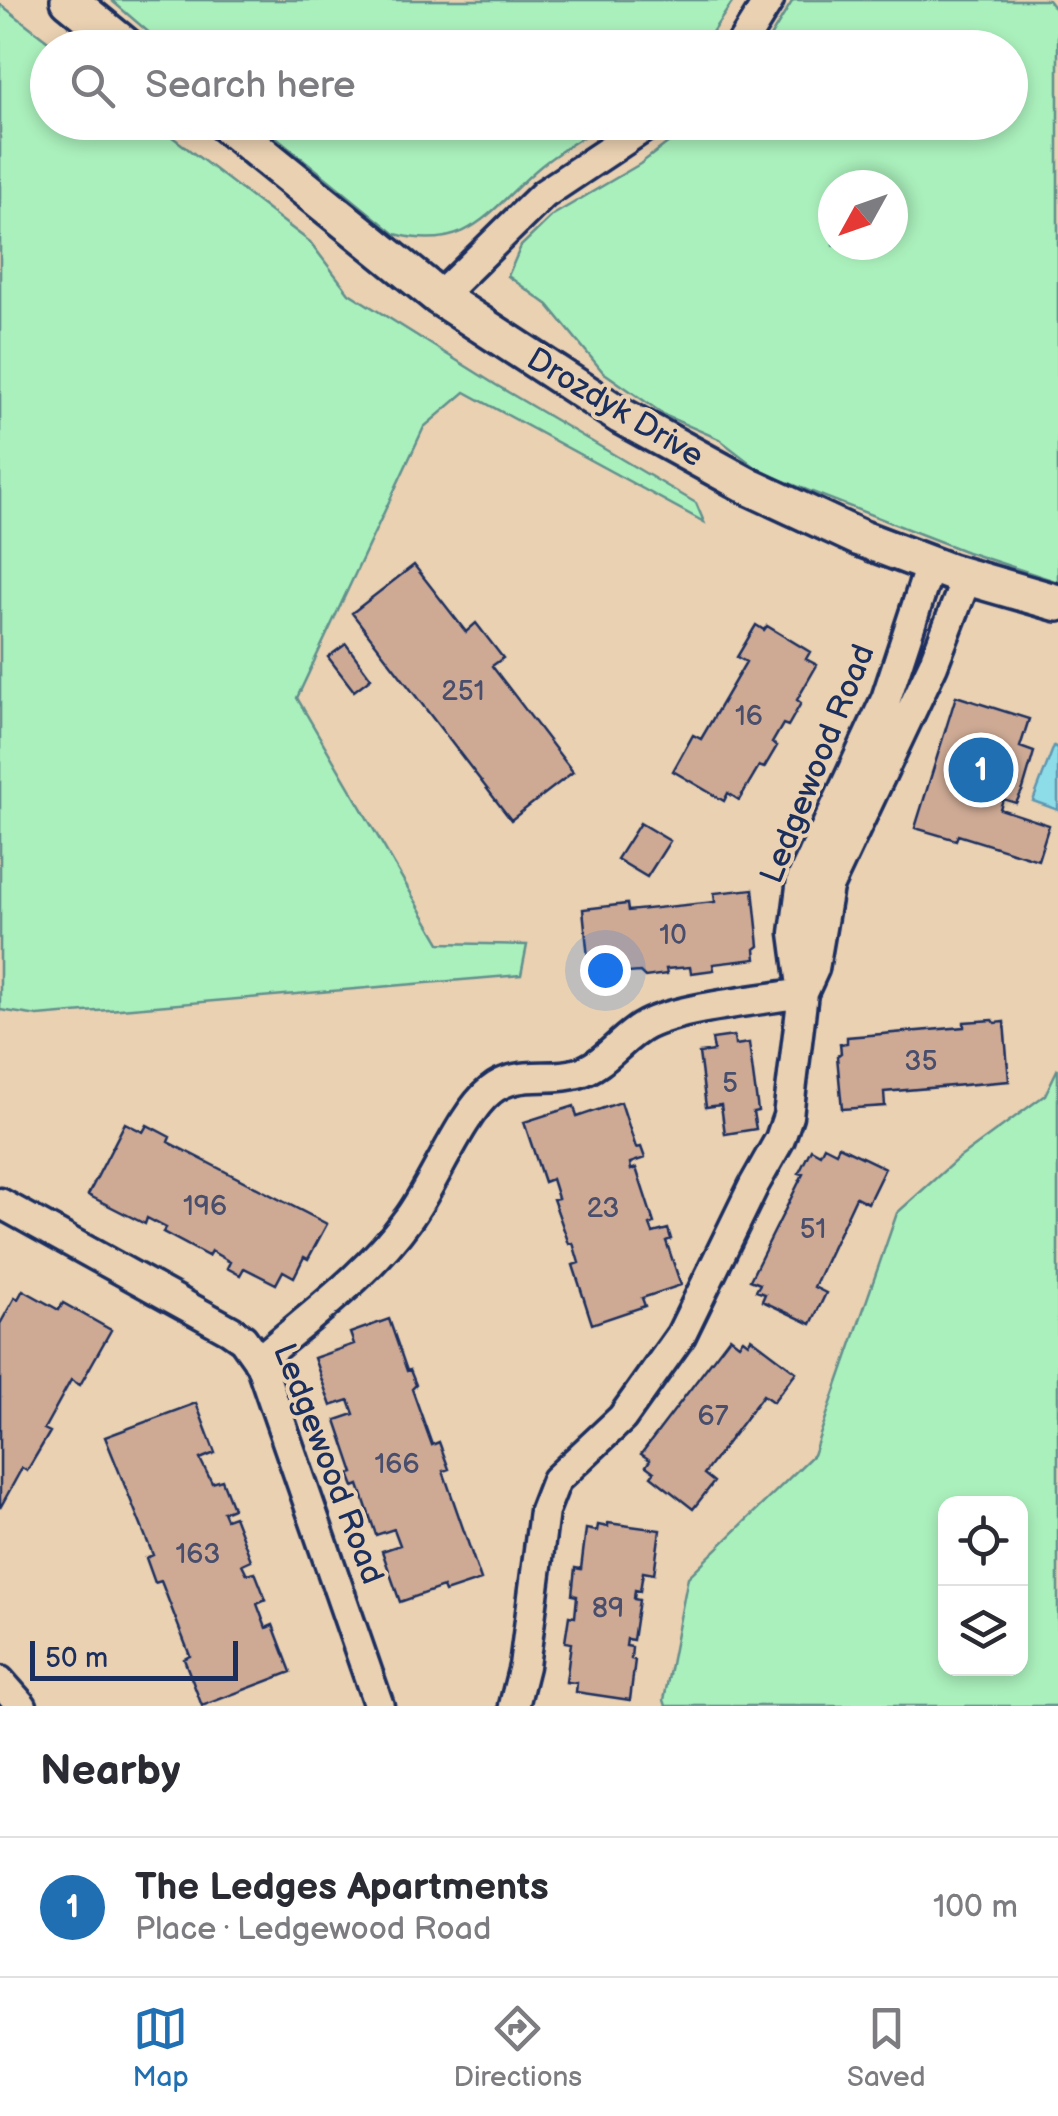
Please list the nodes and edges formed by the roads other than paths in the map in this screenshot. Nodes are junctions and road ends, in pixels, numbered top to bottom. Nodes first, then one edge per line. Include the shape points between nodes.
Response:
1 (69, 0) edge
2 (769, 0) edge
3 (106, 30) edge
4 (750, 30) edge
5 (245, 140) edge
6 (625, 140) edge
7 (439, 297) junction
8 (930, 565) junction
9 (967, 577) junction
10 (1058, 603) edge
11 (803, 992) junction
12 (0, 1203) edge
13 (258, 1360) junction
14 (0, 1681) edge
15 (22, 1706) edge
16 (379, 1706) edge
17 (514, 1706) edge

1 - 3 street
2 - 4 street
5 - 7 street, Drozdyk Drive
6 - 7 street via 544,194
7 - 8 street, Drozdyk Drive via 621,416 752,488
8 - 9 street, Drozdyk Drive
8 - 11 street, Ledgewood Road via 886,700 802,879 795,932
9 - 10 street, Drozdyk Drive
9 - 11 street, Ledgewood Road via 937,656 836,866
11 - 13 street via 662,1018 577,1074 496,1086 478,1102 392,1240
11 - 17 street, Ledgewood Road via 784,1128 702,1298 622,1418 550,1489
12 - 13 street, Ledgewood Road via 230,1330
13 - 16 street, Ledgewood Road
14 - 15 street

